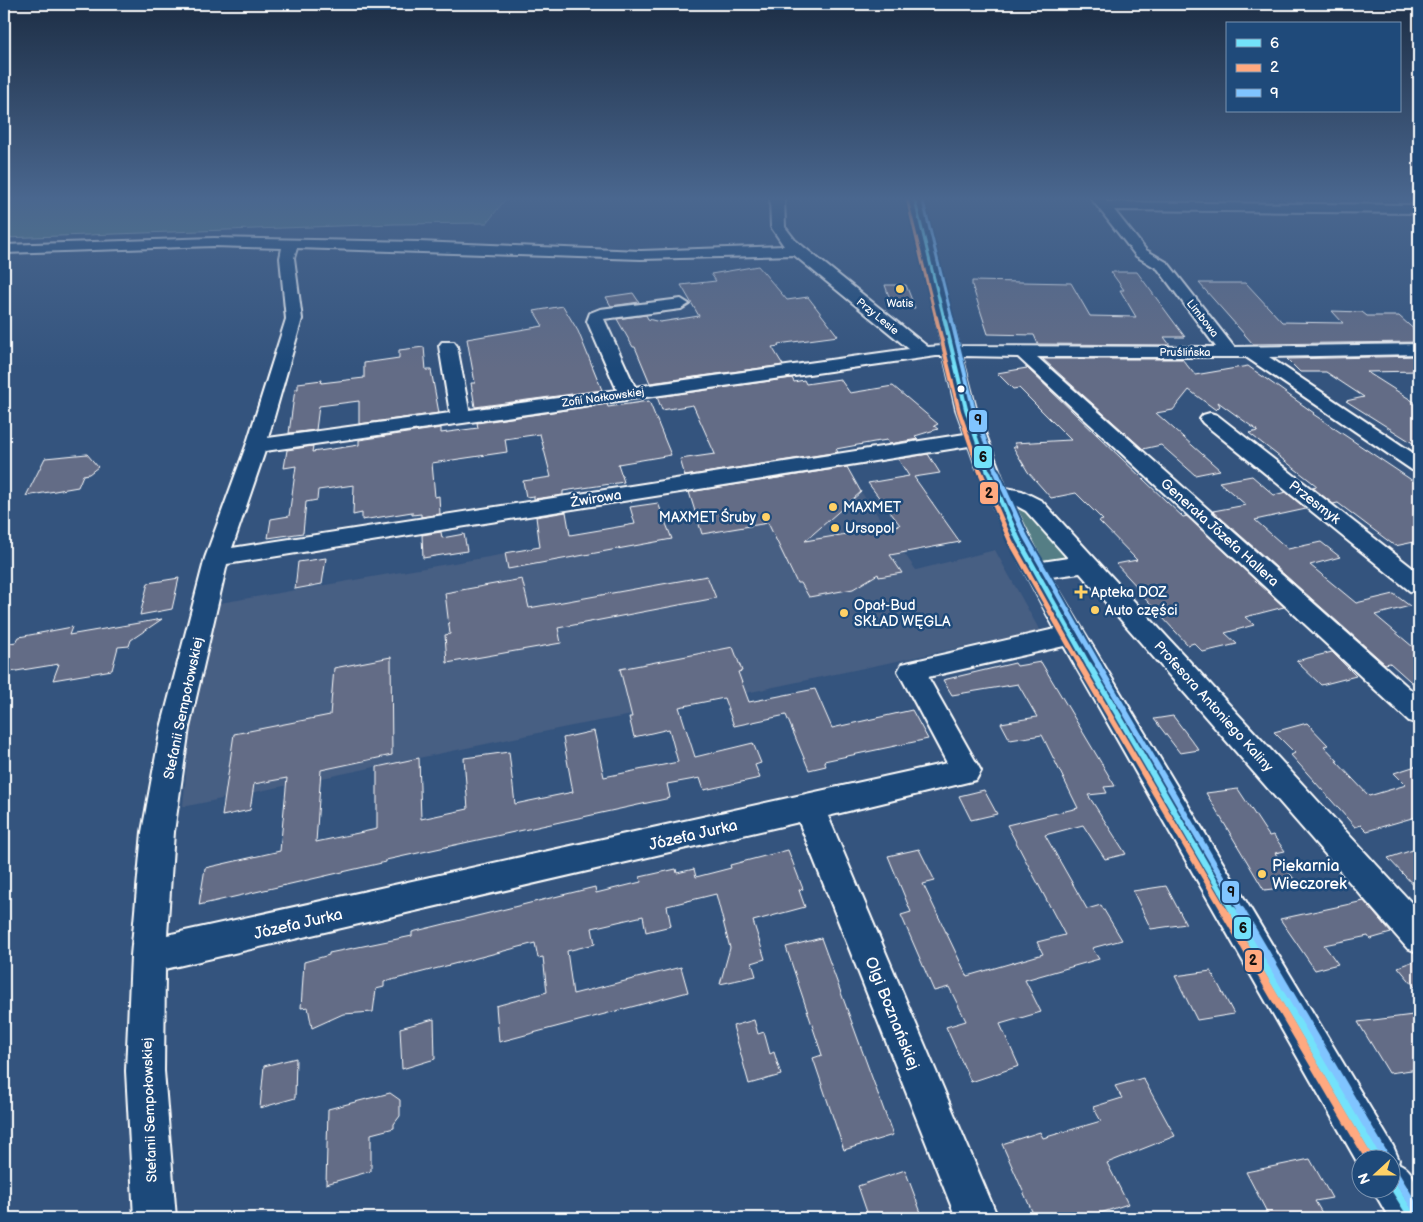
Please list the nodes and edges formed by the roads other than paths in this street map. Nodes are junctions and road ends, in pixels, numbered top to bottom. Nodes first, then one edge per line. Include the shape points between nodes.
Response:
1 (287, 254) edge
2 (613, 254) edge
3 (671, 254) edge
4 (801, 254) edge
5 (928, 254) edge
6 (1143, 254) edge
7 (681, 304) dead end
8 (448, 346) dead end
9 (1419, 350) edge
10 (951, 351) junction
11 (1023, 351) junction
12 (923, 352) junction
13 (1229, 352) junction
14 (1250, 352) junction
15 (628, 393) junction
16 (461, 418) junction
17 (1210, 419) dead end
18 (975, 439) junction
19 (256, 446) junction
20 (1419, 466) edge
21 (997, 494) junction
22 (217, 558) junction
23 (1086, 564) junction
24 (1034, 571) junction
25 (1419, 585) edge
26 (1071, 635) junction
27 (1419, 713) edge
28 (809, 808) junction
29 (1419, 936) edge
30 (148, 956) junction
31 (1373, 1150) edge
32 (1400, 1197) edge
33 (155, 1218) edge
34 (977, 1218) edge
35 (1413, 1218) edge

1 - 19 street, Stefanii Sempołowskiej via 294,320
2 - 3 street
4 - 12 street, Przy Lesie
5 - 10 street
6 - 13 street, Limbowa via 1163,266
7 - 15 street via 596,317
8 - 16 street
9 - 14 street, Pruślińska
10 - 11 street, Pruślińska
10 - 12 street, Zofii Nałkowskiej
10 - 18 street
11 - 13 street, Pruślińska
11 - 27 street, Generała Józefa Hallera
12 - 15 street, Zofii Nałkowskiej
13 - 14 street, Pruślińska
14 - 20 street
15 - 16 street, Zofii Nałkowskiej
16 - 19 street, Zofii Nałkowskiej
17 - 25 street, Przesmyk
18 - 21 street
18 - 22 street, Żwirowa
19 - 22 street, Stefanii Sempołowskiej
21 - 23 street, Profesora Antoniego Kaliny via 1014,496 1034,506
21 - 24 street
22 - 30 street, Stefanii Sempołowskiej via 175,728 158,832
23 - 24 street
23 - 29 street, Profesora Antoniego Kaliny
24 - 26 street
26 - 28 street, Józefa Jurka via 911,670 966,771
26 - 31 street
28 - 30 street, Józefa Jurka
28 - 34 street, Olgi Boznańskiej
30 - 33 street, Stefanii Sempołowskiej via 145,1071
32 - 35 street

